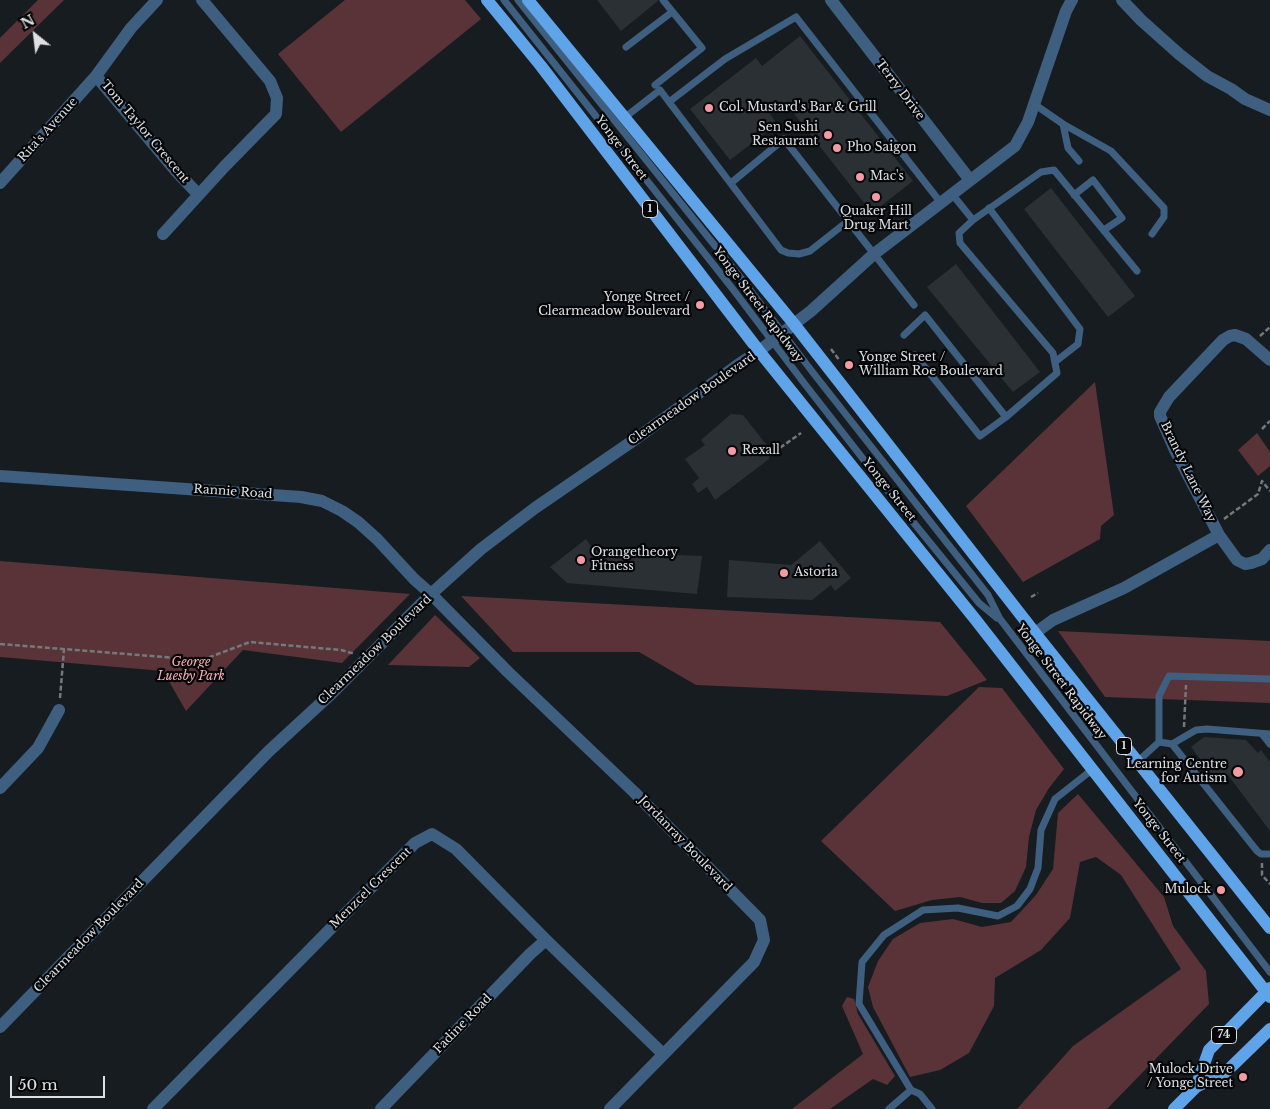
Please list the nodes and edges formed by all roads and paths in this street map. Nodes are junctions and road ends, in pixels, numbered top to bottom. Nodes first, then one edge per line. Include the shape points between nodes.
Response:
1 (157, 0) edge
2 (202, 0) edge
3 (487, 0) edge
4 (504, 0) edge
5 (518, 0) edge
6 (528, 0) edge
7 (663, 0) edge
8 (831, 0) edge
9 (1072, 0) edge
10 (1122, 0) edge
11 (672, 12) junction
12 (626, 48) dead end
13 (96, 76) junction
14 (656, 84) dead end
15 (669, 102) junction
16 (1034, 104) junction
17 (1270, 110) edge
18 (624, 118) junction
19 (1063, 124) junction
20 (1079, 161) dead end
21 (970, 180) junction
22 (0, 183) edge
23 (731, 183) junction
24 (198, 194) junction
25 (952, 194) junction
26 (1074, 195) junction
27 (940, 203) junction
28 (989, 208) junction
29 (974, 220) junction
30 (848, 221) junction
31 (1104, 230) junction
32 (163, 234) dead end
33 (1152, 234) dead end
34 (874, 254) junction
35 (1137, 271) dead end
36 (914, 305) dead end
37 (794, 324) junction
38 (783, 333) junction
39 (904, 335) dead end
40 (772, 341) junction
41 (759, 351) junction
42 (915, 355) dead end
43 (1270, 360) edge
44 (1055, 362) junction
45 (1006, 417) junction
46 (1270, 421) edge
47 (1262, 428) dead end
48 (801, 433) dead end
49 (774, 452) dead end
50 (0, 476) edge
51 (1270, 491) edge
52 (1217, 530) junction
53 (1270, 550) edge
54 (431, 594) junction
55 (1038, 594) dead end
56 (1031, 597) dead end
57 (1000, 620) junction
58 (1035, 633) junction
59 (0, 644) edge
60 (64, 650) junction
61 (369, 657) junction
62 (1186, 676) junction
63 (1270, 679) edge
64 (59, 710) joint
65 (1266, 734) edge
66 (1184, 737) junction
67 (1159, 742) junction
68 (1172, 744) junction
69 (1270, 744) edge
70 (1137, 762) junction
71 (1093, 769) junction
72 (0, 788) edge
73 (1261, 854) junction
74 (1270, 854) edge
75 (1270, 884) edge
76 (1270, 928) edge
77 (546, 940) junction
78 (1270, 972) edge
79 (1269, 992) edge
80 (0, 1027) edge
81 (1270, 1029) edge
82 (663, 1054) junction
83 (1196, 1087) junction
84 (911, 1090) junction
85 (153, 1109) edge
86 (382, 1109) edge
87 (610, 1109) edge
88 (889, 1109) edge
89 (932, 1109) edge
90 (1174, 1109) edge

1 - 13 street, Tom Taylor Crescent via 131,28
2 - 24 street, Tom Taylor Crescent via 270,81 277,98 276,114
3 - 41 main road, Yonge Street / 1
4 - 40 lane, Yonge Street Rapidway
5 - 38 lane, Yonge Street Rapidway
6 - 18 main road, Yonge Street / 1
7 - 11 lane
8 - 21 street, Terry Drive
9 - 16 street, Clearmeadow Boulevard
10 - 17 street via 1207,76
11 - 12 lane
11 - 14 lane via 702,48
13 - 22 street, Rita's Avenue
13 - 24 street, Tom Taylor Crescent
15 - 18 lane via 660,90
15 - 23 lane
15 - 27 lane via 725,59 796,17
16 - 19 lane
16 - 21 street, Clearmeadow Boulevard via 1014,146
18 - 37 main road, Yonge Street / 1
19 - 20 lane via 1068,148
19 - 33 lane via 1111,151 1164,208 1164,217
21 - 25 street, Clearmeadow Boulevard
23 - 30 lane via 782,250 788,253 810,250
23 - 30 lane via 784,139
24 - 32 street, Tom Taylor Crescent
25 - 27 street, Clearmeadow Boulevard
25 - 29 lane
26 - 28 lane via 1054,170 1042,172
26 - 31 lane
26 - 31 lane via 1093,180 1122,218
27 - 34 street, Clearmeadow Boulevard
28 - 29 lane
28 - 44 lane via 1080,329 1078,344
29 - 44 lane via 959,233 960,243 1053,353
30 - 34 lane
31 - 35 lane
34 - 36 lane
34 - 37 street, Clearmeadow Boulevard
37 - 38 street, Clearmeadow Boulevard
37 - 58 main road, Yonge Street / 1
38 - 40 street, Clearmeadow Boulevard
38 - 57 lane, Yonge Street Rapidway via 988,595
39 - 45 lane via 925,316
40 - 41 street, Clearmeadow Boulevard
40 - 57 lane, Yonge Street Rapidway via 979,603
41 - 54 street, Clearmeadow Boulevard via 535,508 481,549
41 - 71 main road, Yonge Street / 1
42 - 45 lane via 980,436
43 - 52 street, Brandy Lane Way via 1246,338 1230,336 1169,397 1160,412 1175,450
44 - 45 lane via 1057,373
46 - 47 path
48 - 49 path
50 - 54 street, Rannie Road via 322,501 358,522
51 - 52 path via 1262,481 1258,494
52 - 53 street, Brandy Lane Way via 1237,560 1245,564 1262,560
52 - 58 street, Brandy Lane Way via 1124,588 1053,620
54 - 61 street, Clearmeadow Boulevard
54 - 82 street, Jordanray Boulevard via 760,920 764,940 754,962
55 - 56 path
57 - 78 lane, Yonge Street Rapidway
58 - 70 main road, Yonge Street / 1
59 - 60 path
60 - 61 path via 202,660 250,642 341,650
60 - 64 path
61 - 80 street, Clearmeadow Boulevard via 269,751
62 - 63 lane
62 - 66 path
62 - 67 lane via 1169,676 1159,696
64 - 72 street via 38,748
65 - 66 lane via 1207,729 1196,730
65 - 69 lane
66 - 68 lane
67 - 68 lane
67 - 70 lane
68 - 73 lane
70 - 76 main road, Yonge Street / 1
71 - 79 main road, Yonge Street / 1
71 - 84 lane via 1055,799 1041,830 1038,868 1030,889 1017,906 998,916 958,908 923,910 884,935 862,962 858,1004
73 - 74 lane
73 - 75 path via 1262,875
77 - 82 street, Menzcel Crescent
77 - 85 street, Menzcel Crescent via 456,848 432,834 415,843
77 - 86 street, Fadine Road
79 - 83 main road, 74 via 1209,1050
81 - 83 main road, 74 via 1226,1072
82 - 87 street, Jordanray Boulevard
83 - 90 main road, 74
84 - 88 lane
84 - 89 lane via 920,1094

